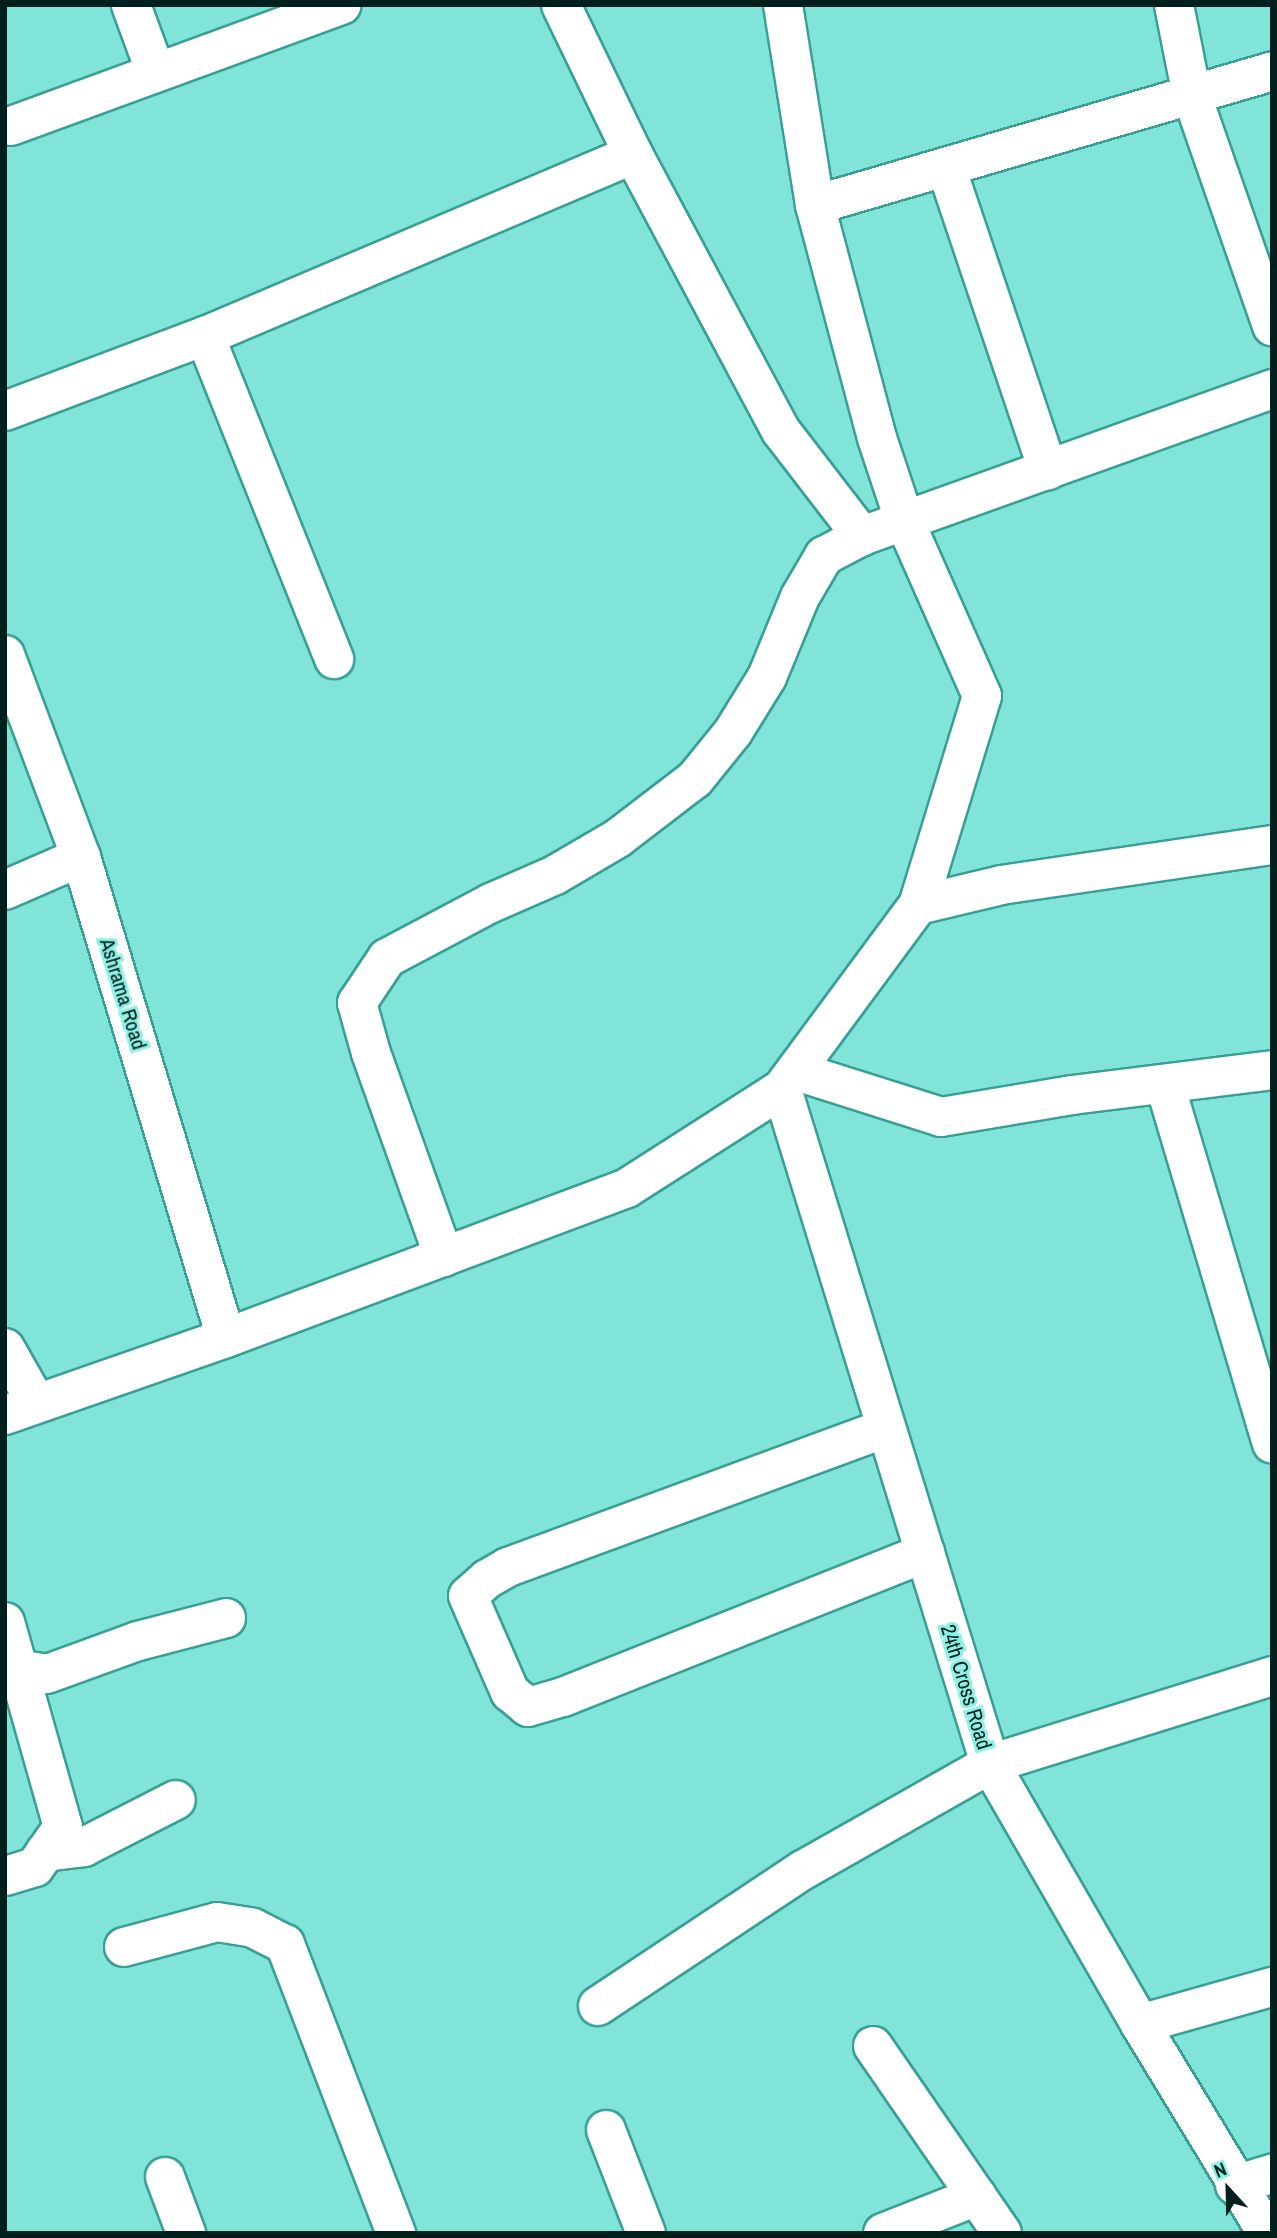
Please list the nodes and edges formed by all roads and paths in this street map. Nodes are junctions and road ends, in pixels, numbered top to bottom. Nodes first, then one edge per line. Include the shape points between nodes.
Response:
1 (131, 5) edge
2 (342, 5) edge
3 (561, 5) edge
4 (783, 5) edge
5 (1174, 5) edge
6 (305, 11) edge
7 (1272, 71) edge
8 (156, 73) junction
9 (1192, 96) junction
10 (11, 126) dead end
11 (633, 153) junction
12 (946, 167) junction
13 (815, 205) junction
14 (1272, 326) edge
15 (205, 336) junction
16 (1272, 389) edge
17 (5, 411) edge
18 (1048, 470) junction
19 (905, 523) junction
20 (862, 536) junction
21 (5, 655) edge
22 (334, 659) dead end
23 (1272, 845) edge
24 (81, 857) junction
25 (5, 890) edge
26 (918, 905) junction
27 (1272, 1070) edge
28 (789, 1080) junction
29 (1165, 1085) junction
30 (444, 1258) junction
31 (226, 1338) junction
32 (5, 1348) edge
33 (21, 1409) edge
34 (886, 1428) junction
35 (1272, 1443) edge
36 (925, 1553) junction
37 (226, 1618) dead end
38 (5, 1622) edge
39 (18, 1669) junction
40 (1272, 1676) edge
41 (990, 1764) junction
42 (176, 1800) dead end
43 (45, 1852) junction
44 (5, 1876) edge
45 (124, 1947) dead end
46 (1272, 1987) edge
47 (598, 2006) dead end
48 (1140, 2024) junction
49 (873, 2046) dead end
50 (606, 2130) dead end
51 (1272, 2174) edge
52 (165, 2177) dead end
53 (1236, 2185) junction
54 (976, 2196) junction
55 (186, 2233) edge
56 (396, 2233) edge
57 (646, 2233) edge
58 (883, 2233) edge
59 (1002, 2233) edge
60 (1267, 2233) edge

1 - 8 street
2 - 6 street
3 - 11 street
4 - 13 street
5 - 9 street
6 - 8 street
7 - 9 street
8 - 10 street
9 - 12 street
9 - 14 street
11 - 15 street
11 - 20 street via 781,431
12 - 13 street
12 - 18 street
13 - 19 street via 877,438
15 - 17 street
15 - 22 street
16 - 18 street
18 - 19 street
19 - 20 street
19 - 26 street via 982,696
20 - 30 street via 824,556 800,597 767,677 733,732 695,779 618,838 555,875 387,958 357,1003 370,1053
21 - 24 street, Ashrama Road
23 - 26 street via 1001,885
24 - 25 street
24 - 31 street, Ashrama Road
26 - 28 street
27 - 29 street
28 - 29 street via 942,1117
28 - 30 street via 627,1188
28 - 34 street, 24th Cross Road
29 - 35 street
30 - 31 street
31 - 33 street
32 - 33 street
34 - 36 street, 24th Cross Road
34 - 36 street via 508,1567 468,1596 510,1692 528,1707 563,1698
36 - 41 street, 24th Cross Road
37 - 39 street via 138,1641 47,1674
38 - 39 street
39 - 43 street via 63,1827
40 - 41 street
41 - 47 street via 803,1870
41 - 48 street, 24th Cross Road
42 - 43 street via 84,1847
43 - 44 street via 35,1867
45 - 56 street via 217,1922 253,1928 285,1944
46 - 48 street
48 - 53 street, 24th Cross Road
49 - 54 street
50 - 57 street
51 - 53 street
52 - 55 street
53 - 60 street, 24th Cross Road
54 - 58 street
54 - 59 street

